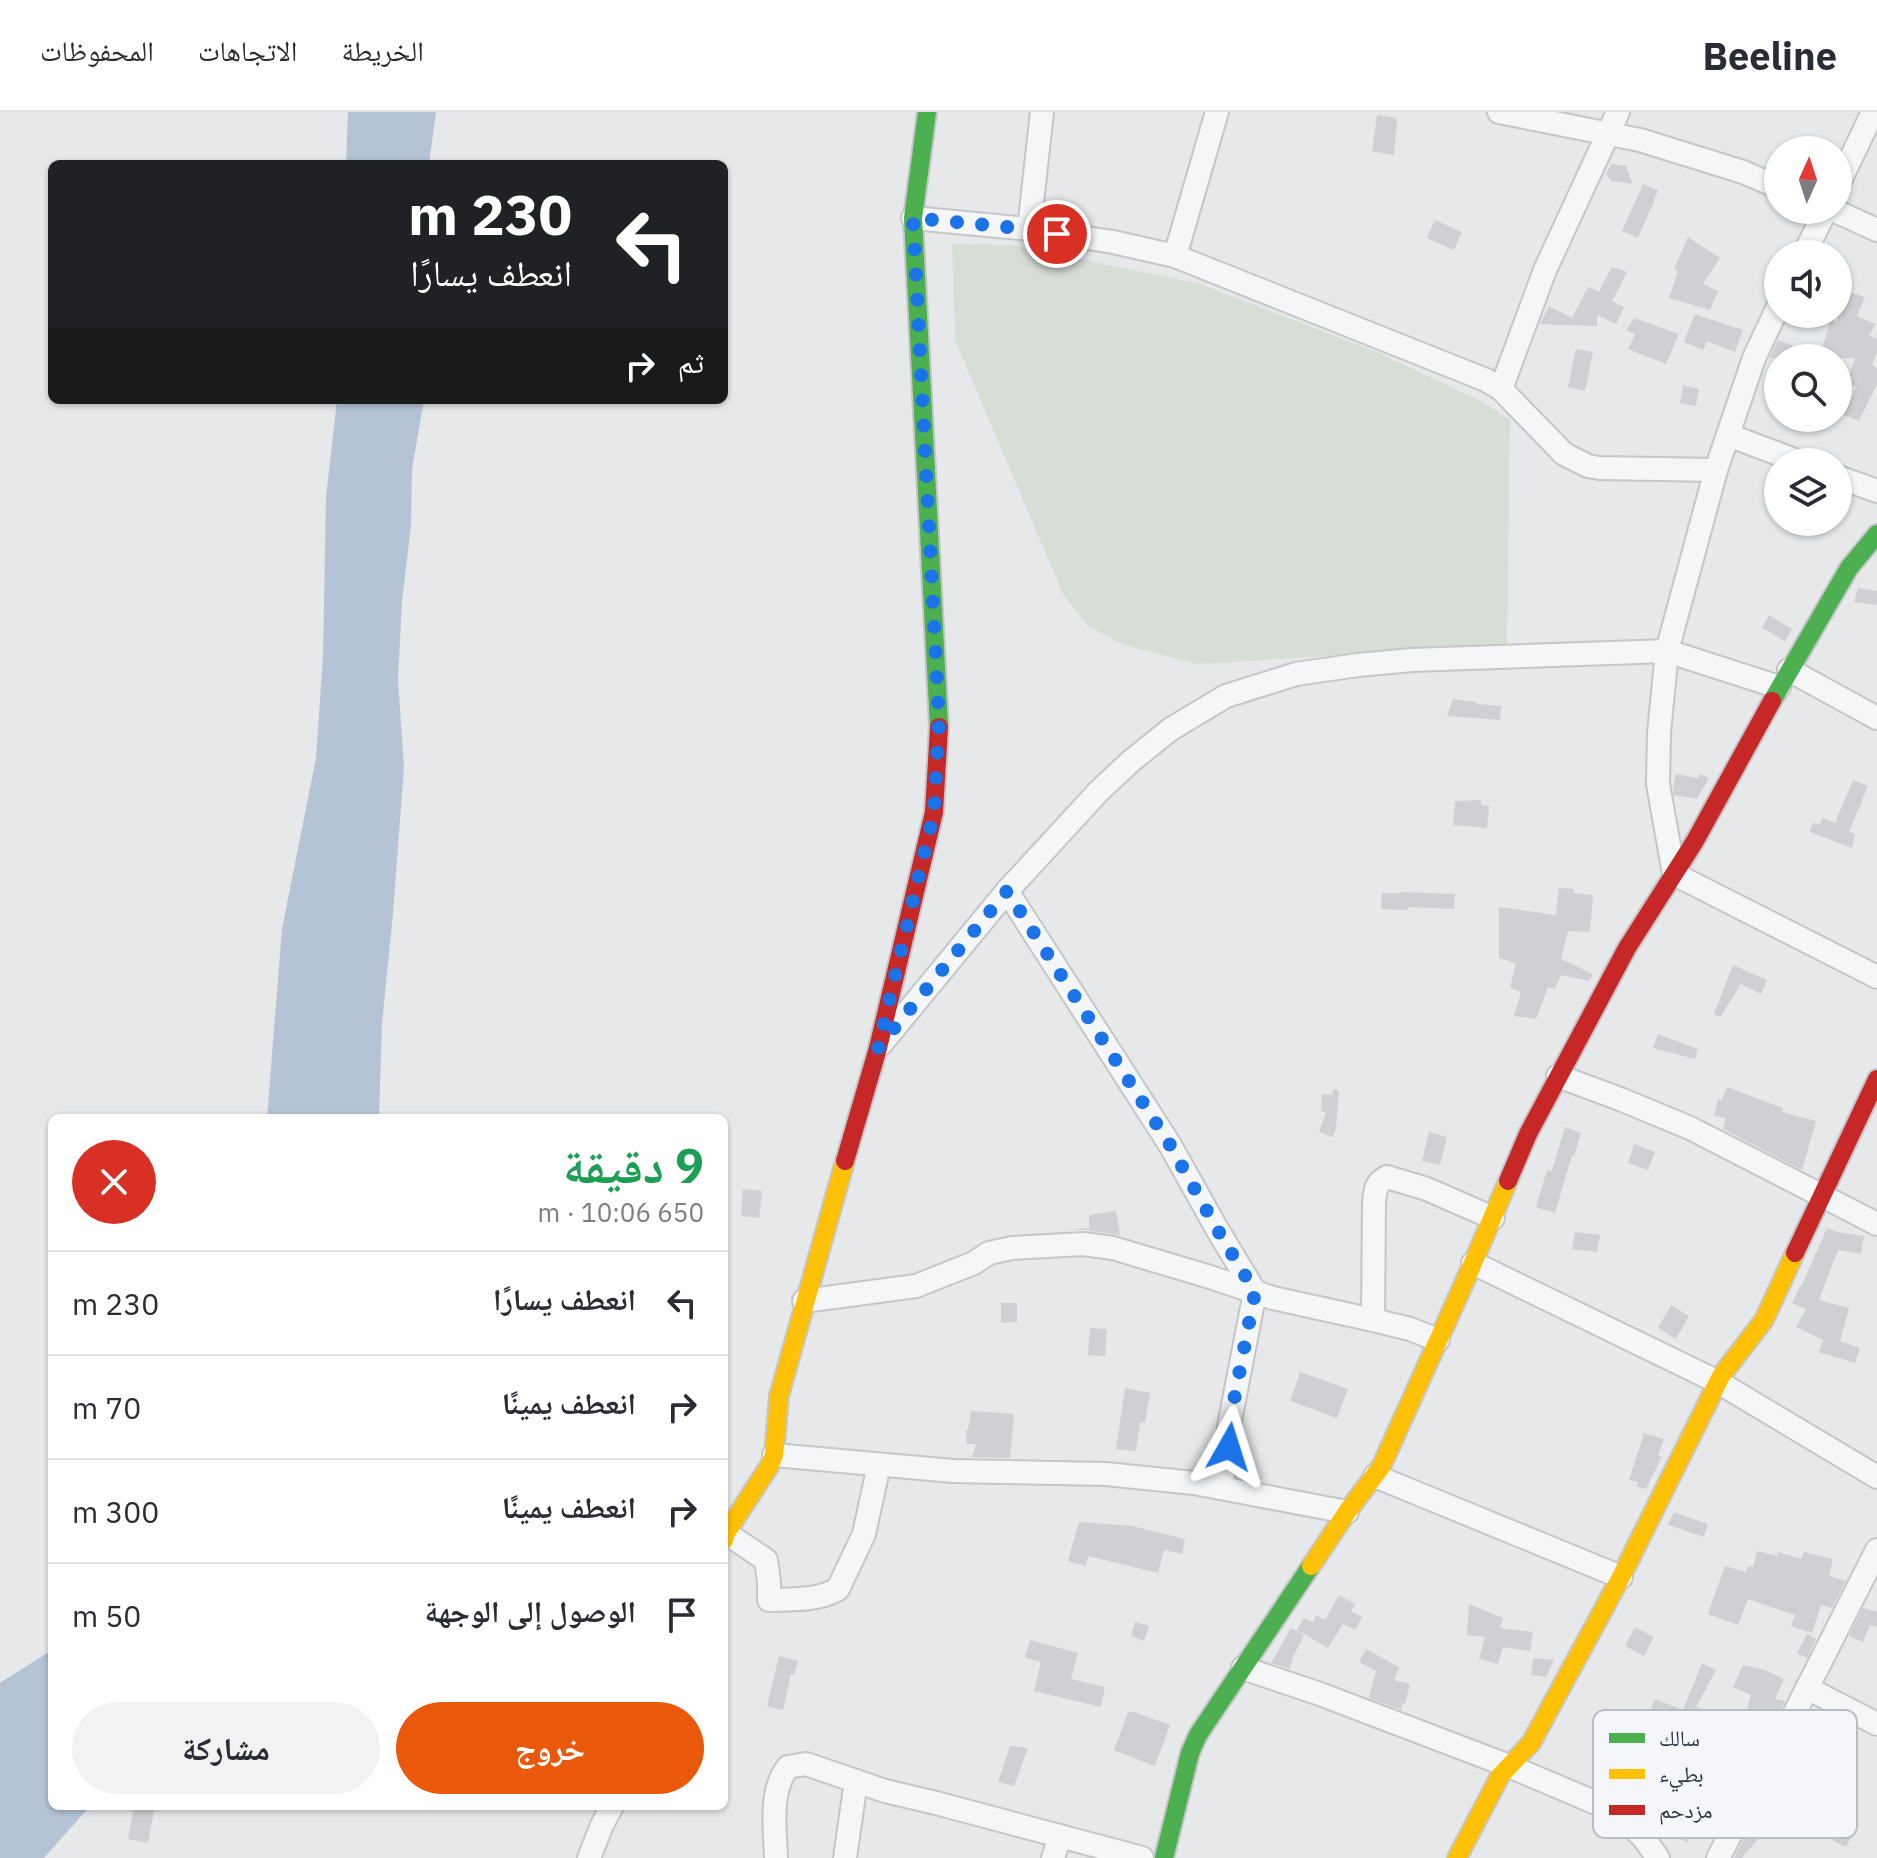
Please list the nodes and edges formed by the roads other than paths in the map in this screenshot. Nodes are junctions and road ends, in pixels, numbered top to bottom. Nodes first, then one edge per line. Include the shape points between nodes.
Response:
1 (927, 112) edge
2 (1042, 112) edge
3 (1217, 112) edge
4 (1499, 112) edge
5 (1618, 112) edge
6 (1873, 112) edge
7 (1607, 133) junction
8 (1852, 156) edge
9 (1764, 181) edge
10 (913, 218) junction
11 (1852, 219) edge
12 (1029, 229) junction
13 (1877, 230) edge
14 (1175, 256) junction
15 (1768, 328) edge
16 (1501, 389) junction
17 (1728, 435) junction
18 (1764, 448) edge
19 (1716, 470) junction
20 (1852, 482) edge
21 (1877, 491) edge
22 (1877, 534) edge
23 (1667, 651) junction
24 (1784, 679) junction
25 (1877, 718) edge
26 (1674, 874) junction
27 (1007, 891) junction
28 (1877, 977) edge
29 (878, 1048) junction
30 (1558, 1076) junction
31 (1877, 1079) edge
32 (1822, 1195) junction
33 (1493, 1218) junction
34 (1877, 1224) edge
35 (1473, 1263) junction
36 (1255, 1292) junction
37 (804, 1301) junction
38 (1373, 1320) junction
39 (1438, 1340) junction
40 (1718, 1382) junction
41 (774, 1455) junction
42 (879, 1465) junction
43 (1375, 1476) junction
44 (1877, 1477) edge
45 (1220, 1488) junction
46 (1347, 1512) junction
47 (728, 1531) edge
48 (728, 1538) edge
49 (1877, 1550) edge
50 (1621, 1577) junction
51 (1243, 1668) junction
52 (1807, 1688) junction
53 (1795, 1710) edge
54 (1850, 1710) edge
55 (1857, 1714) edge
56 (1877, 1724) edge
57 (1509, 1766) junction
58 (856, 1781) junction
59 (1593, 1802) edge
60 (610, 1810) edge
61 (1060, 1836) junction
62 (1643, 1838) edge
63 (1728, 1838) edge
64 (589, 1858) edge
65 (776, 1858) edge
66 (845, 1858) edge
67 (1053, 1858) edge
68 (1142, 1858) edge
69 (1164, 1858) edge
70 (1457, 1858) edge
71 (1658, 1858) edge
72 (1718, 1858) edge

1 - 10 street
2 - 12 street
3 - 14 street
4 - 7 street
5 - 7 street
6 - 8 street
7 - 9 street
7 - 16 street via 1545,270
10 - 12 street
10 - 29 street via 939,721 934,812
11 - 13 street
12 - 14 street
14 - 16 street
15 - 17 street
16 - 19 street via 1564,454 1588,466
17 - 18 street
17 - 19 street
19 - 23 street
20 - 21 street
22 - 24 street via 1849,568
23 - 24 street
23 - 26 street via 1658,784
23 - 27 street via 1358,665 1296,674 1226,696 1130,762
24 - 25 street
24 - 26 street
26 - 28 street
26 - 30 street
27 - 29 street
27 - 36 street via 1170,1145
29 - 37 street
30 - 32 street via 1690,1128
30 - 33 street
31 - 32 street
32 - 34 street
32 - 40 street via 1764,1320
33 - 35 street
33 - 38 street via 1427,1189 1387,1177 1379,1181 1374,1203
35 - 39 street
35 - 40 street
36 - 37 street via 1113,1248 1083,1244 1012,1248 916,1286
36 - 38 street
36 - 45 street
37 - 41 street via 779,1396
38 - 39 street
39 - 43 street
40 - 44 street
40 - 50 street
41 - 42 street
41 - 47 street
42 - 45 street via 1106,1474
42 - 48 street via 864,1534 838,1589 831,1593 769,1600 766,1560
43 - 46 street
43 - 50 street
45 - 46 street
46 - 51 street
49 - 52 street
50 - 57 street via 1531,1743
51 - 57 street
51 - 69 street via 1190,1753
52 - 53 street
52 - 54 street
55 - 56 street
57 - 59 street
57 - 70 street
58 - 61 street
58 - 65 street via 806,1764 788,1767 775,1800
58 - 66 street
60 - 64 street
61 - 67 street
61 - 68 street
62 - 71 street
63 - 72 street

